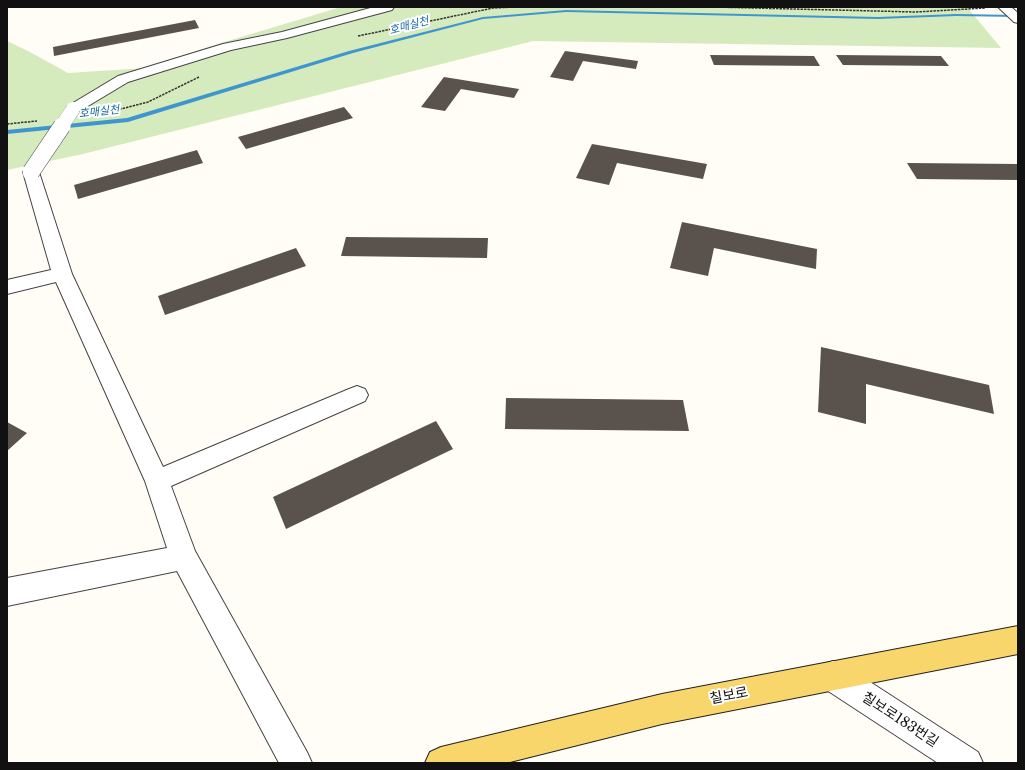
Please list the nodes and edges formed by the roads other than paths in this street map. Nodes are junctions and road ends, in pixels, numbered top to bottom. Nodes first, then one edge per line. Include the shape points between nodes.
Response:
1 (388, 7) edge
2 (1004, 7) edge
3 (1018, 19) edge
4 (62, 274) junction
5 (7, 287) edge
6 (357, 395) dead end
7 (156, 481) junction
8 (184, 557) junction
9 (7, 592) edge
10 (1018, 640) edge
11 (833, 676) junction
12 (296, 763) edge
13 (442, 763) edge
14 (967, 763) edge

1 - 4 street, bridge via 228,47 123,79 73,109 31,172
2 - 3 street
4 - 5 street
4 - 7 street
6 - 7 street
7 - 8 street
8 - 9 street
8 - 12 street
10 - 11 main road, 칠보로
11 - 13 main road, 칠보로 via 662,709
11 - 14 street, 칠보로183번길

